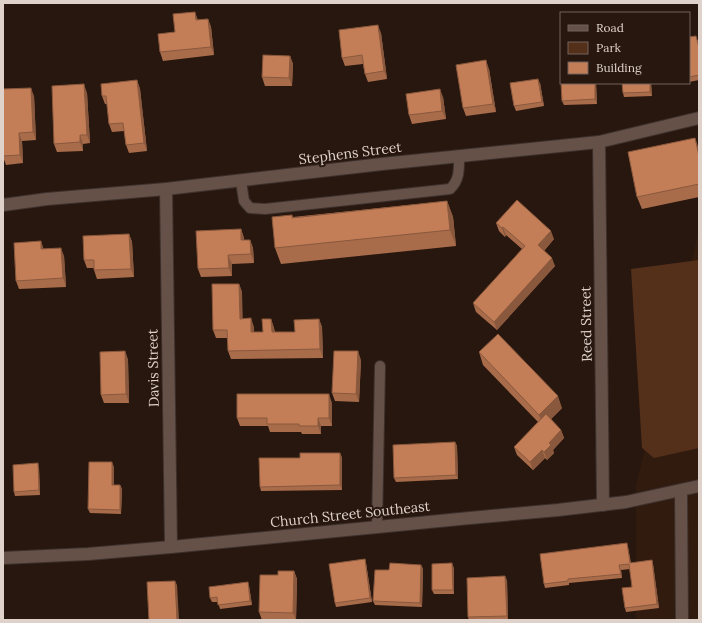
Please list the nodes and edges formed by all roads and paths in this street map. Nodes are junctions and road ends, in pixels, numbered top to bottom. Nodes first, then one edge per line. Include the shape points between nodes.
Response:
1 (699, 118) edge
2 (599, 142) junction
3 (459, 156) junction
4 (241, 181) junction
5 (166, 190) junction
6 (3, 205) edge
7 (380, 366) dead end
8 (699, 486) edge
9 (681, 491) junction
10 (603, 505) junction
11 (377, 527) junction
12 (171, 547) junction
13 (3, 558) edge
14 (682, 620) edge

1 - 2 street, Stephens Street
2 - 3 street, Stephens Street
2 - 10 street, Reed Street
3 - 4 street, Stephens Street
3 - 4 lane via 458,177 450,189 250,208 244,201
4 - 5 street, Stephens Street
5 - 6 street, Stephens Street
5 - 12 street, Davis Street
7 - 11 lane
8 - 9 street, Church Street Southeast
9 - 10 street, Church Street Southeast
9 - 14 street
10 - 11 street, Church Street Southeast
11 - 12 street, Church Street Southeast
12 - 13 street, Church Street Southeast

